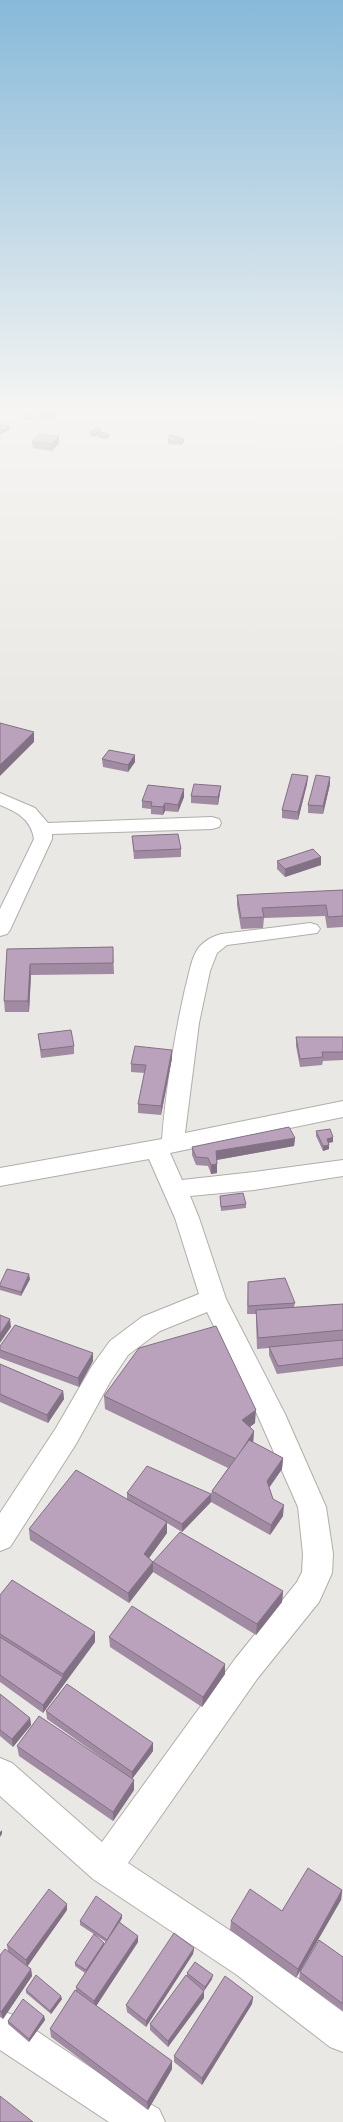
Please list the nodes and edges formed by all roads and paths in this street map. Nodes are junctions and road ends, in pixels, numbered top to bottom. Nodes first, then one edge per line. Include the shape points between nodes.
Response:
1 (0, 798) edge
2 (212, 823) dead end
3 (42, 829) junction
4 (310, 929) dead end
5 (0, 930) edge
6 (343, 1109) edge
7 (165, 1146) junction
8 (343, 1168) edge
9 (0, 1176) edge
10 (175, 1189) junction
11 (213, 1299) junction
12 (0, 1538) edge
13 (0, 1774) edge
14 (105, 1867) junction
15 (0, 2028) edge
16 (343, 2034) edge
17 (146, 2122) edge

1 - 3 street via 35,816
2 - 3 street
3 - 5 street via 43,839
4 - 7 street via 221,940 208,950 200,971 188,1023 176,1105
6 - 7 street
7 - 9 street
7 - 10 street
8 - 10 street
10 - 11 street via 201,1258
11 - 12 street via 151,1324 119,1348
11 - 14 street via 271,1414 312,1507 318,1554 317,1573 308,1592 246,1669
13 - 14 street
14 - 16 street via 243,1958
15 - 17 street via 105,2100

